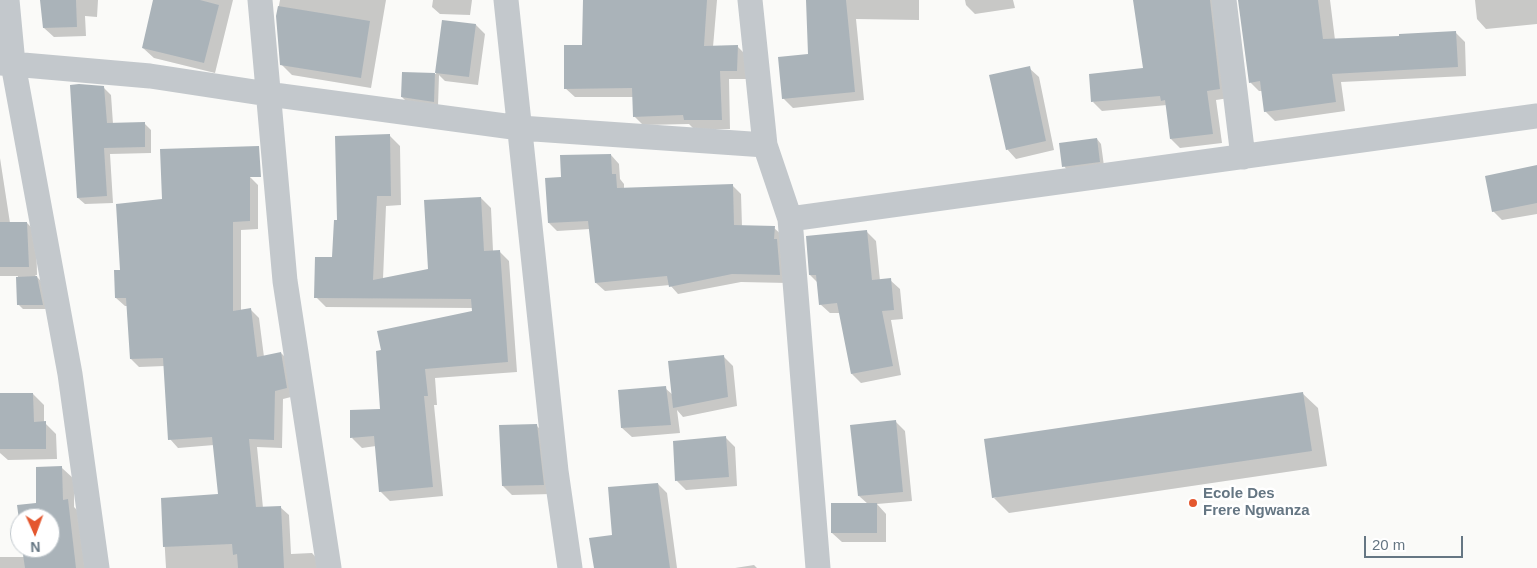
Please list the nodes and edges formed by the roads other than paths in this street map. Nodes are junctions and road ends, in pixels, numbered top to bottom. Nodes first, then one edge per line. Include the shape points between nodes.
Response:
1 (8, 0) edge
2 (260, 0) edge
3 (506, 0) edge
4 (750, 0) edge
5 (1224, 0) edge
6 (6, 63) edge
7 (268, 94) junction
8 (1537, 116) edge
9 (520, 128) junction
10 (765, 145) junction
11 (1243, 157) junction
12 (790, 219) junction
13 (97, 568) edge
14 (330, 568) edge
15 (570, 568) edge
16 (818, 568) edge

1 - 6 street
2 - 7 street
3 - 9 street
4 - 10 street
5 - 11 street
6 - 7 street via 150,76
6 - 13 street via 70,374
7 - 9 street
7 - 14 street via 285,281
8 - 11 street
9 - 10 street
9 - 15 street via 556,471
10 - 12 street
11 - 12 street
12 - 16 street

